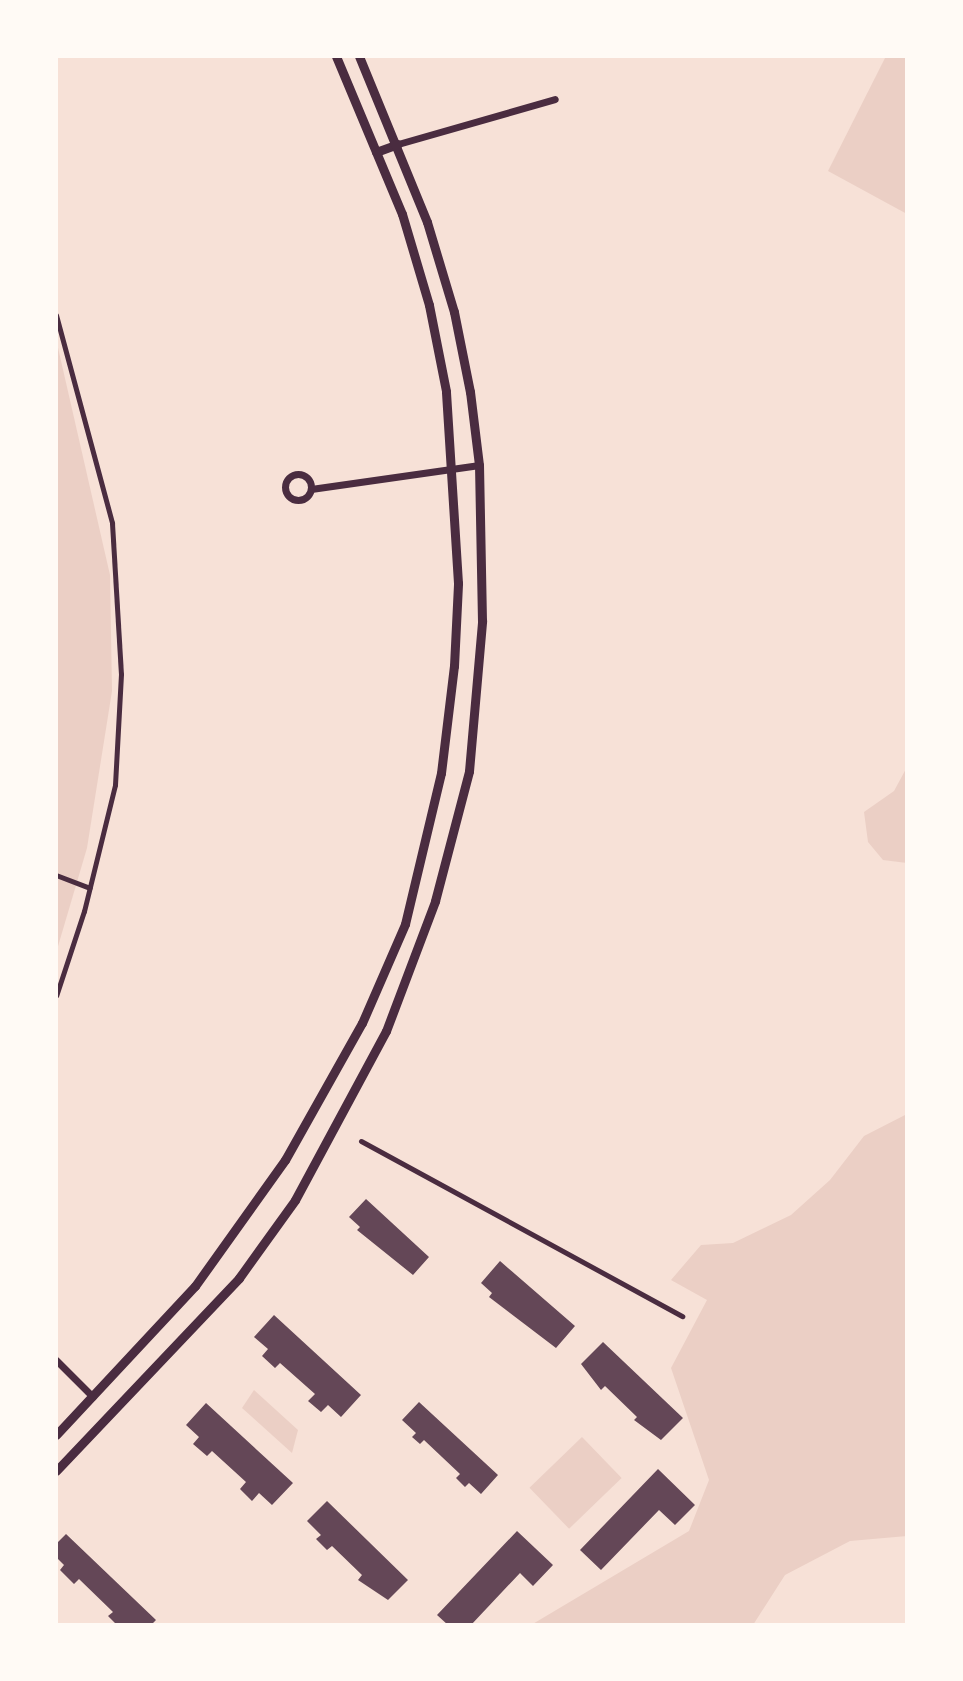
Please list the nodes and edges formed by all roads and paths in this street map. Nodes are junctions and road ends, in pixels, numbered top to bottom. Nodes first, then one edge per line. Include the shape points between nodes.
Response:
1 (336, 56) edge
2 (359, 56) edge
3 (555, 99) dead end
4 (398, 144) junction
5 (376, 152) junction
6 (56, 315) edge
7 (479, 465) junction
8 (454, 466) junction
9 (311, 489) dead end
10 (56, 875) edge
11 (90, 888) junction
12 (56, 996) edge
13 (361, 1141) dead end
14 (682, 1316) dead end
15 (56, 1360) edge
16 (93, 1397) junction
17 (56, 1435) edge
18 (56, 1471) edge

1 - 5 street
2 - 4 street
3 - 4 street
4 - 5 street
4 - 7 street via 454,312
5 - 8 street via 429,305
6 - 11 street via 104,485 120,598 118,771
7 - 8 street
7 - 18 street via 481,659 469,771 435,901 386,1031 295,1200 239,1278
8 - 9 street
8 - 16 street via 458,583 449,715 424,856 405,924 362,1023 285,1160 195,1286
10 - 11 street
11 - 12 street
13 - 14 street
15 - 16 street
16 - 17 street

